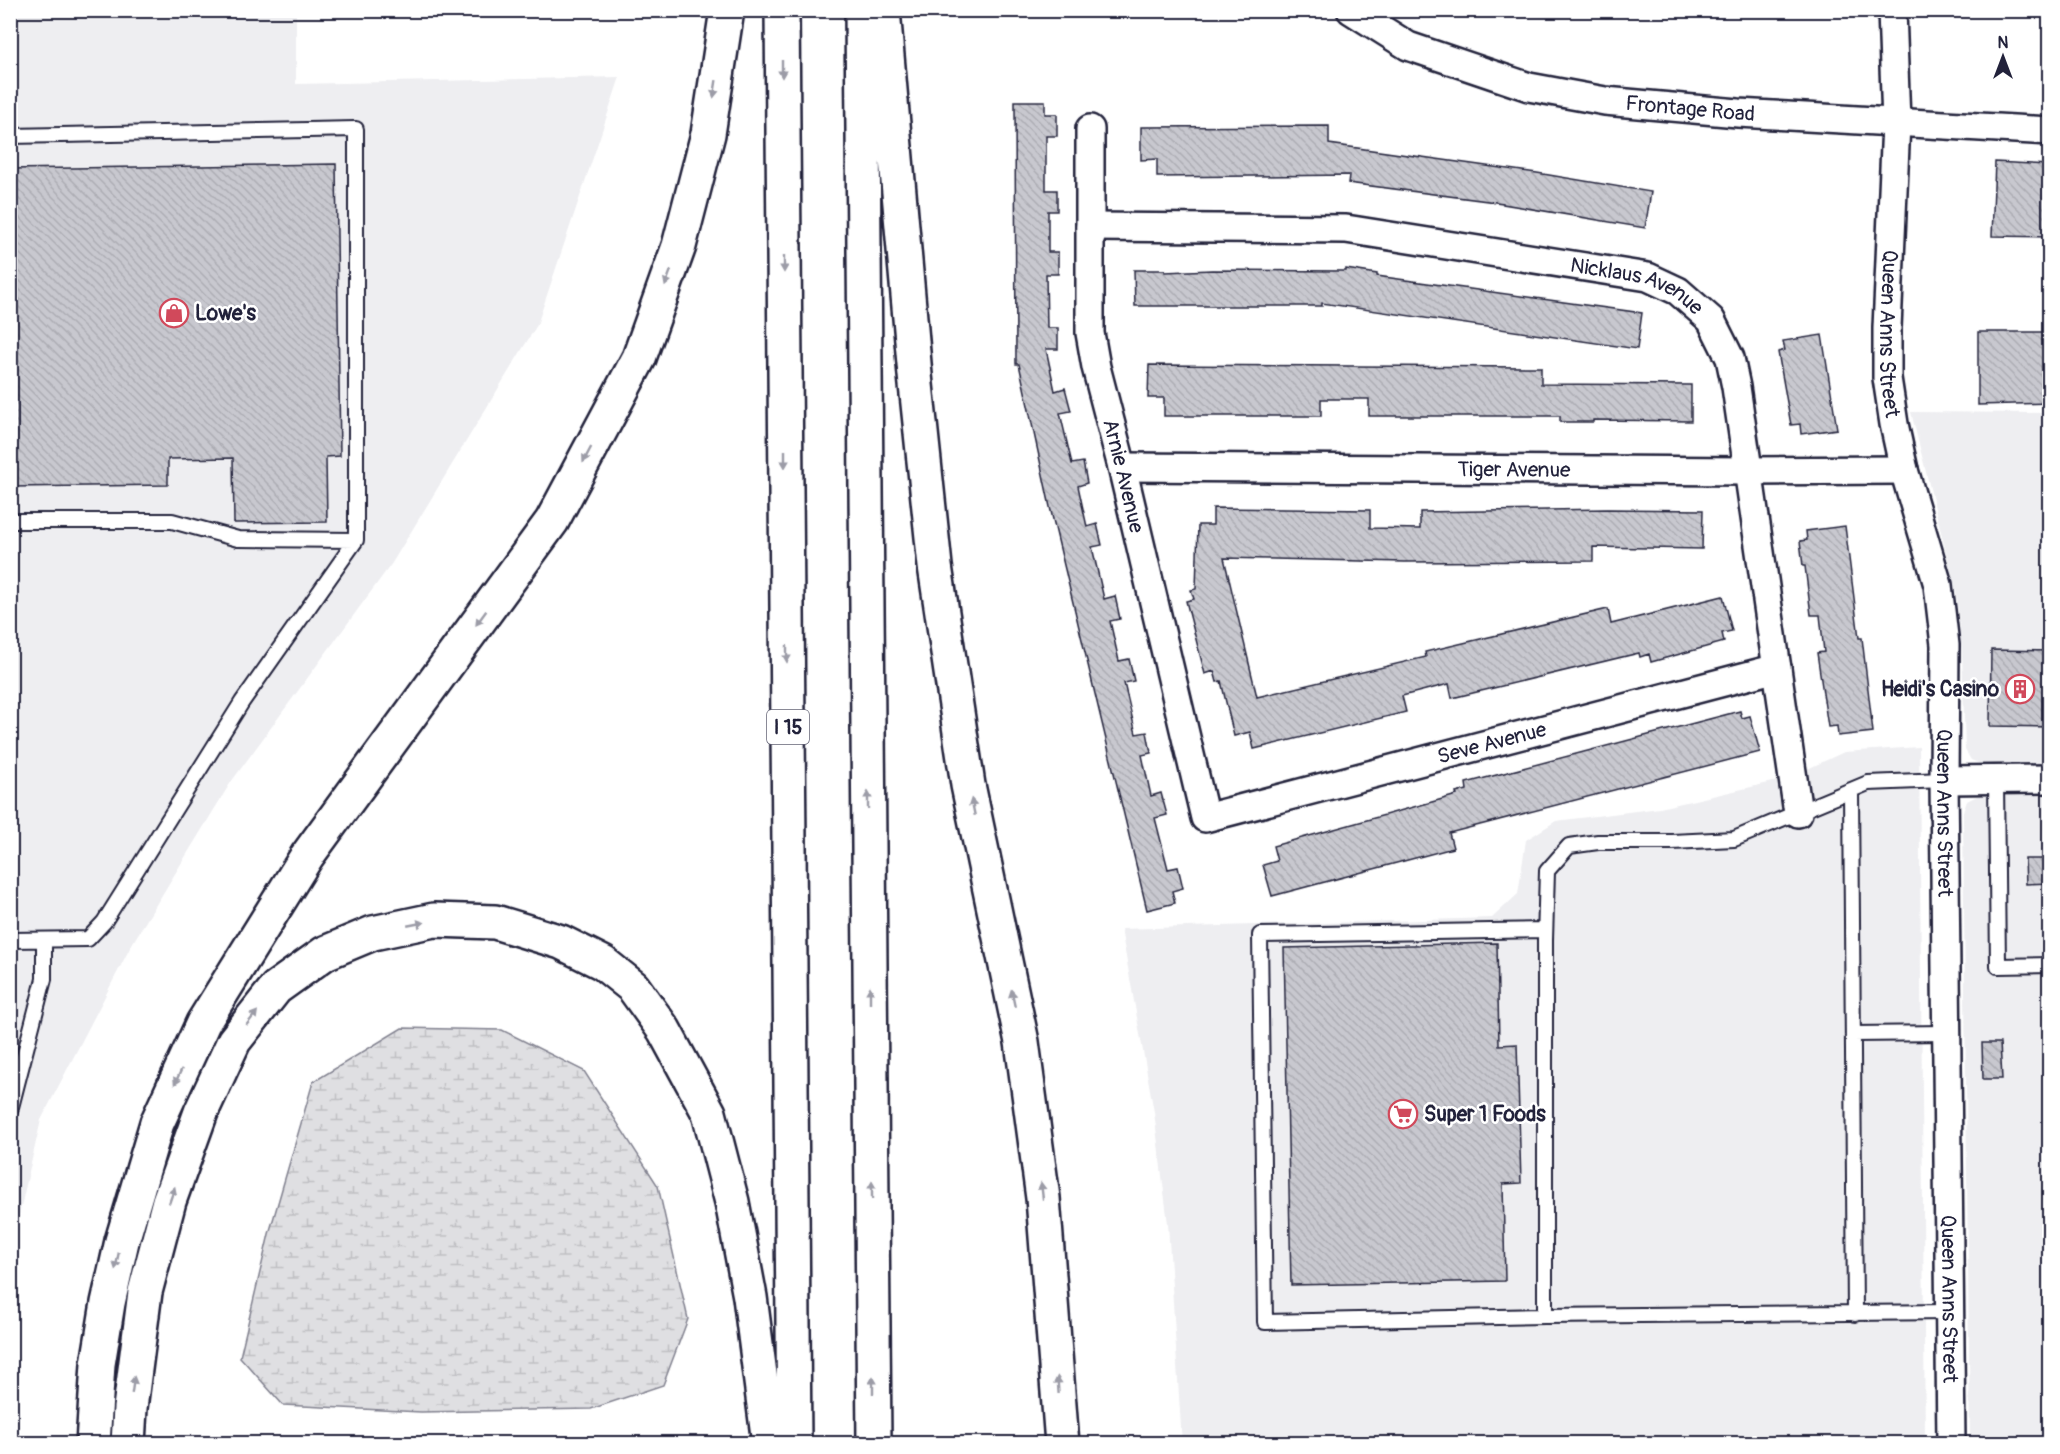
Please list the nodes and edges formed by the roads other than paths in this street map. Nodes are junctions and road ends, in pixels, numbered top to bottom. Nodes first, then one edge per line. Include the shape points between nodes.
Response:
1 (727, 10) edge
2 (782, 10) edge
3 (862, 10) edge
4 (883, 10) edge
5 (1350, 10) edge
6 (1892, 10) edge
7 (1896, 123) junction
8 (1090, 129) dead end
9 (2049, 131) edge
10 (10, 136) edge
11 (1090, 227) junction
12 (1122, 467) junction
13 (1904, 470) junction
14 (1748, 471) junction
15 (10, 521) edge
16 (356, 540) junction
17 (1777, 668) junction
18 (2049, 779) edge
19 (1944, 780) junction
20 (1996, 780) junction
21 (1851, 790) junction
22 (1798, 813) junction
23 (1205, 818) joint
24 (1545, 930) junction
25 (10, 940) edge
26 (44, 940) junction
27 (2049, 965) edge
28 (1947, 1033) junction
29 (1853, 1034) junction
30 (10, 1111) edge
31 (1951, 1312) junction
32 (1855, 1314) junction
33 (1545, 1316) junction
34 (93, 1443) edge
35 (128, 1443) edge
36 (769, 1443) edge
37 (794, 1443) edge
38 (874, 1443) edge
39 (1062, 1443) edge
40 (1951, 1443) edge

1 -> 34 highway via 708,134 679,246 639,358 552,521 307,856 203,1023 157,1123 108,1303 98,1364
2 -> 37 highway, I 15
38 -> 3 highway
39 -> 4 highway via 1043,1198 1022,1042 968,784 935,567
5 - 7 street, Frontage Road via 1408,46 1530,87 1605,101
6 - 7 street, Queen Anns Street
7 - 9 street, Frontage Road
7 - 13 street, Queen Anns Street via 1887,378
8 - 11 street, Arnie Avenue
10 - 16 lane via 356,129
11 - 12 street, Arnie Avenue via 1090,333
11 - 14 street, Nicklaus Avenue via 1346,229 1648,277 1678,291 1711,320 1730,358
12 - 14 street, Tiger Avenue
12 - 23 street, Arnie Avenue
13 - 14 street, Tiger Avenue
13 - 19 street, Queen Anns Street via 1938,585 1945,645
14 - 17 street, Nicklaus Avenue
15 - 16 lane via 172,521 238,539
16 - 26 lane via 242,702 104,922 88,939
17 - 22 street, Nicklaus Avenue
17 - 23 street, Seve Avenue
18 - 20 street
19 - 20 street
19 - 21 lane via 1868,783
19 - 28 street, Queen Anns Street
20 - 27 lane via 1998,966
21 - 22 lane
21 - 29 lane
22 - 24 lane via 1734,839 1569,846 1547,871
24 - 33 lane
24 - 33 lane via 1260,935 1264,1322
25 - 26 lane
26 - 30 lane via 44,980
28 - 29 lane
28 - 31 street, Queen Anns Street
29 - 32 lane
31 - 32 lane
31 - 40 street, Queen Anns Street
32 - 33 lane
35 -> 36 highway via 145,1292 173,1190 201,1112 234,1041 276,988 324,953 373,933 434,920 495,922 561,942 603,963 633,987 664,1030 709,1113 732,1202 750,1297

